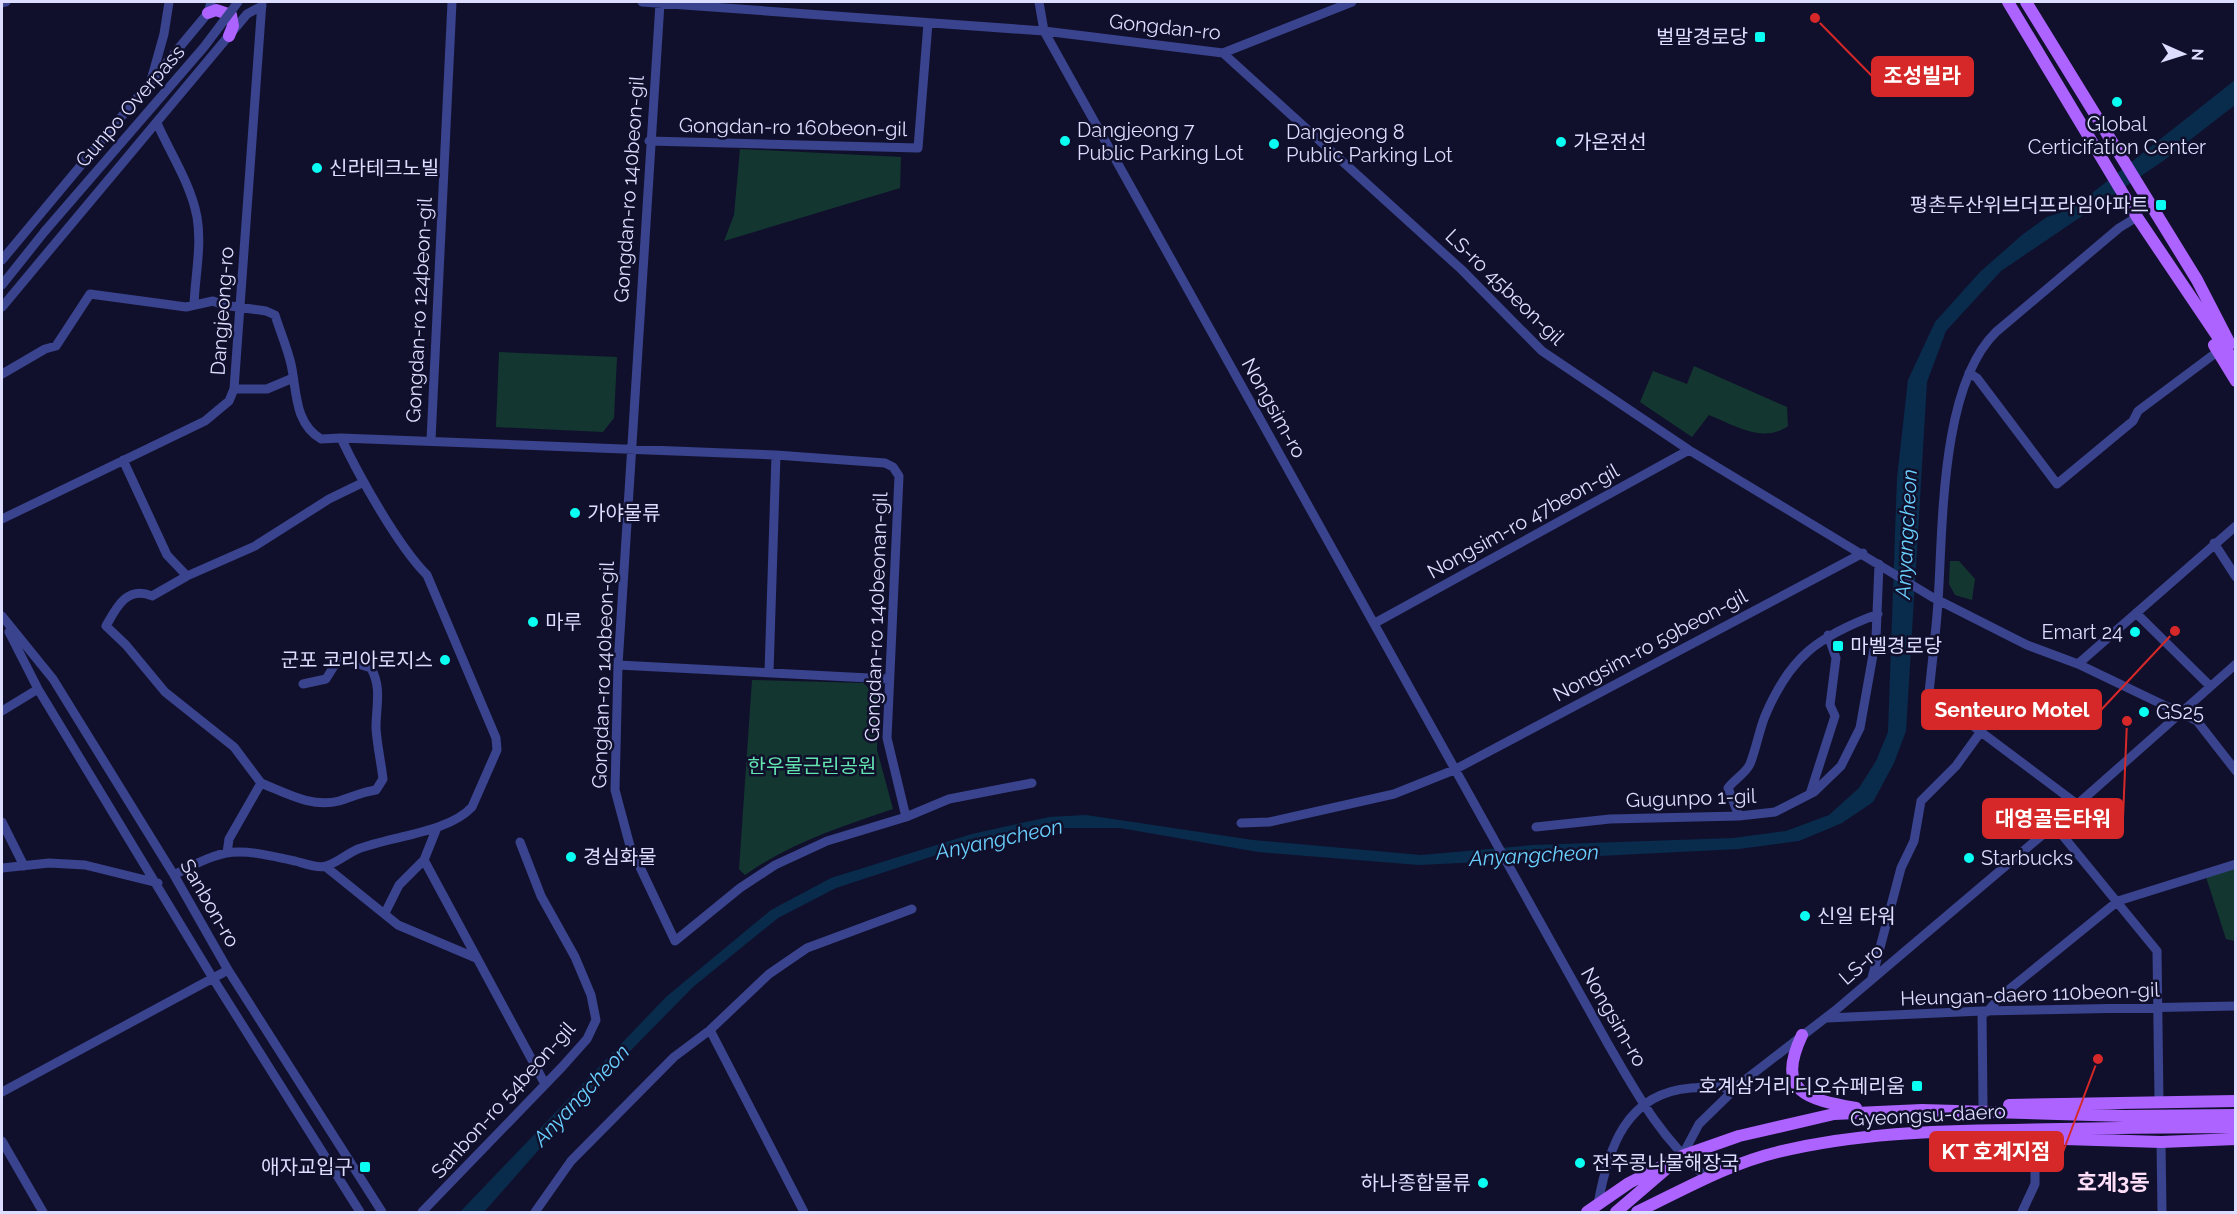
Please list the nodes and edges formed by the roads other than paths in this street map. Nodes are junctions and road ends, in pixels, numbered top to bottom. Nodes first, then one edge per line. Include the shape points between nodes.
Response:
1 (169, 2) edge
2 (218, 2) edge
3 (238, 2) edge
4 (452, 2) edge
5 (642, 2) edge
6 (1039, 2) edge
7 (1352, 2) edge
8 (2002, 2) edge
9 (2008, 2) edge
10 (2028, 2) edge
11 (660, 3) edge
12 (262, 4) edge
13 (210, 8) edge
14 (928, 23) junction
15 (1044, 32) junction
16 (229, 36) junction
17 (1223, 53) junction
18 (2039, 55) junction
19 (150, 84) junction
20 (157, 123) junction
21 (649, 141) junction
22 (2134, 213) junction
23 (2, 260) edge
24 (2197, 280) junction
25 (2, 285) edge
26 (2184, 291) junction
27 (194, 305) junction
28 (240, 307) junction
29 (2, 308) edge
30 (2235, 342) edge
31 (2217, 352) junction
32 (2235, 356) edge
33 (2235, 364) edge
34 (1969, 373) junction
35 (2, 374) edge
36 (293, 378) junction
37 (2235, 381) edge
38 (234, 389) junction
39 (341, 438) junction
40 (431, 440) junction
41 (630, 450) junction
42 (1689, 450) junction
43 (776, 455) junction
44 (123, 460) junction
45 (364, 482) junction
46 (2, 519) edge
47 (2235, 526) edge
48 (2214, 543) junction
49 (1863, 553) junction
50 (1881, 565) junction
51 (188, 576) junction
52 (2235, 577) edge
53 (1936, 598) junction
54 (2136, 613) junction
55 (1878, 614) junction
56 (2, 616) edge
57 (1375, 623) junction
58 (1828, 635) junction
59 (2078, 664) junction
60 (2235, 664) edge
61 (618, 665) junction
62 (769, 672) junction
63 (889, 679) junction
64 (303, 684) dead end
65 (2210, 686) junction
66 (38, 689) junction
67 (2, 711) edge
68 (2180, 712) junction
69 (1982, 730) junction
70 (1454, 770) junction
71 (2235, 771) edge
72 (261, 783) junction
73 (1032, 783) dead end
74 (1810, 794) junction
75 (2077, 804) junction
76 (906, 816) junction
77 (1739, 816) junction
78 (2, 822) edge
79 (1241, 823) dead end
80 (2054, 825) junction
81 (1536, 827) dead end
82 (436, 830) junction
83 (520, 842) dead end
84 (227, 853) junction
85 (424, 860) junction
86 (2235, 864) edge
87 (24, 866) junction
88 (326, 867) junction
89 (2, 868) edge
90 (174, 875) junction
91 (158, 883) junction
92 (2118, 901) junction
93 (912, 909) dead end
94 (386, 913) junction
95 (476, 958) junction
96 (228, 970) junction
97 (1872, 978) junction
98 (214, 980) junction
99 (2235, 1006) edge
100 (2158, 1008) junction
101 (1984, 1012) junction
102 (1825, 1018) junction
103 (710, 1030) junction
104 (1802, 1035) junction
105 (544, 1084) junction
106 (1732, 1091) junction
107 (2, 1092) edge
108 (2159, 1101) junction
109 (2235, 1101) edge
110 (1645, 1104) junction
111 (1983, 1105) junction
112 (1922, 1110) junction
113 (1872, 1111) junction
114 (2235, 1115) edge
115 (2235, 1127) edge
116 (1923, 1132) junction
117 (2235, 1139) edge
118 (2038, 1140) junction
119 (2, 1141) edge
120 (2161, 1142) junction
121 (1682, 1156) junction
122 (1706, 1177) junction
123 (1598, 1204) junction
124 (43, 1212) edge
125 (360, 1212) edge
126 (382, 1212) edge
127 (422, 1212) edge
128 (534, 1212) edge
129 (804, 1212) edge
130 (1587, 1212) edge
131 (1616, 1212) edge
132 (1637, 1212) edge
133 (2022, 1212) edge
134 (2162, 1212) edge

1 - 19 street
2 - 13 main road
3 - 25 street, Gunpo Overpass, bridge
4 - 40 street, Gongdan-ro 124beon-gil
5 - 11 street, Gongdan-ro
6 - 15 street, Nongsim-ro
7 - 17 street, Gongdan-ro
8 - 18 main road
9 - 18 main road
10 - 24 main road
11 - 14 street, Gongdan-ro
11 - 21 street, Gongdan-ro 140beon-gil
12 - 16 street via 247,14
12 - 28 street, Dangjeong-ro
13 - 16 main road via 231,15 233,26
13 - 19 street
14 - 15 street, Gongdan-ro
14 - 21 street, Gongdan-ro 160beon-gil via 918,148
15 - 17 street, Gongdan-ro
15 - 57 street, Nongsim-ro
16 - 20 street
17 - 42 street, LS-ro 45beon-gil via 1462,270 1542,351
18 - 22 main road
19 - 23 street
20 - 27 street via 197,215
20 - 29 street
21 - 41 street, Gongdan-ro 140beon-gil
22 - 26 main road
22 - 34 street via 1996,332 1981,349
24 - 30 main road
24 - 32 main road
26 - 31 main road
26 - 33 main road
27 - 28 street via 213,301
27 - 35 street via 90,294 56,346
28 - 36 street via 275,315
28 - 38 street, Dangjeong-ro
31 - 34 street via 2138,411 2133,421 2057,484 1977,378
31 - 37 main road
34 - 53 street via 1955,420 1942,513
36 - 38 street via 267,389
36 - 39 street, Gongdan-ro 140beonan-gil via 299,411 312,434 321,439
38 - 44 street, Dangjeong-ro via 229,401 205,421
39 - 40 street, Gongdan-ro 140beonan-gil
39 - 45 street
40 - 41 street, Gongdan-ro 140beonan-gil
41 - 43 street, Gongdan-ro 140beonan-gil
41 - 61 street, Gongdan-ro 140beon-gil
42 - 49 street, LS-ro 45beon-gil
42 - 57 street, Nongsim-ro 47beon-gil
43 - 62 street
43 - 63 street, Gongdan-ro 140beonan-gil via 885,463 899,476
44 - 46 street, Dangjeong-ro
44 - 51 street via 167,555
45 - 51 street via 329,499 255,546
45 - 82 street via 427,575 496,738 497,750 472,807
47 - 48 street
48 - 52 street
48 - 54 street
49 - 50 street, LS-ro 45beon-gil
49 - 70 street, Nongsim-ro 59beon-gil
50 - 53 street, LS-ro 45beon-gil
50 - 55 street, Gugunpo 1-gil
51 - 72 street via 152,596 143,592 130,594 119,602 106,626 165,692 234,747
53 - 59 street via 2027,645
53 - 69 street via 1929,693
54 - 59 street
54 - 65 street
55 - 58 street
55 - 74 street, Gugunpo 1-gil via 1860,728 1842,766
56 - 66 street, Sanbon-ro
56 - 90 street, Sanbon-ro via 53,680
57 - 70 street, Nongsim-ro
58 - 74 street via 1836,658 1830,705 1835,716
58 - 77 street via 1805,653 1779,685 1749,766 1728,788
59 - 68 street
60 - 65 street, LS-ro
61 - 62 street
61 - 76 street, Gongdan-ro 140beon-gil via 618,808 630,846 675,941 775,865 826,841
62 - 63 street
63 - 76 street, Gongdan-ro 140beonan-gil via 887,738
64 - 72 street via 326,679 339,658 371,668 379,704 376,726 383,779 376,790 321,802 310,802
65 - 68 street, LS-ro
66 - 67 street
66 - 91 street, Sanbon-ro
68 - 71 street via 2197,721
68 - 75 street, LS-ro
69 - 75 street
69 - 97 street via 1956,766 1921,801 1914,841 1901,868
70 - 79 street, Nongsim-ro 59beon-gil via 1394,794 1269,822
70 - 110 street, Nongsim-ro
72 - 84 street via 229,839
73 - 76 street, Gongdan-ro 140beon-gil via 949,799
74 - 77 street, Gugunpo 1-gil via 1775,812
75 - 80 street, LS-ro
77 - 81 street, Gugunpo 1-gil via 1610,819
78 - 87 street
80 - 92 street
80 - 97 street, LS-ro
82 - 85 street
82 - 88 street via 426,829 357,849
83 - 105 street, Sanbon-ro 54beon-gil via 541,896 591,994 596,1020 587,1039
84 - 88 street via 262,853
84 - 90 street via 207,857
85 - 94 street via 399,885
85 - 95 street
86 - 92 street
87 - 89 street
87 - 91 street via 85,865
88 - 94 street
90 - 96 street, Sanbon-ro
91 - 98 street, Sanbon-ro
92 - 100 street via 2157,951
92 - 101 street
93 - 103 street via 807,948 768,974
94 - 95 street via 398,925
95 - 105 street
96 - 98 street
96 - 126 street, Sanbon-ro
97 - 102 street, LS-ro
98 - 107 street
98 - 125 street, Sanbon-ro
99 - 100 street, Heungan-daero 110beon-gil
100 - 101 street, Heungan-daero 110beon-gil
100 - 108 street
101 - 102 street, Heungan-daero 110beon-gil
101 - 111 street, Gyeongsu-daero
102 - 104 street, LS-ro
103 - 128 street via 674,1057 571,1161
103 - 129 street
104 - 106 street, LS-ro
104 - 113 main road via 1791,1058 1797,1086 1807,1095 1829,1103
105 - 127 street, Sanbon-ro 54beon-gil
106 - 110 street via 1719,1085 1676,1089
106 - 121 street, LS-ro via 1700,1124
108 - 109 main road
108 - 111 main road
110 - 121 street, Nongsim-ro
110 - 123 street via 1627,1119 1604,1170
111 - 112 main road
112 - 113 main road, Gyeongsu-daero
112 - 114 main road, Gyeongsu-daero
113 - 121 main road, Gyeongsu-daero via 1802,1119
115 - 116 main road, Gyeongsu-daero
116 - 118 main road
116 - 122 main road, Gyeongsu-daero via 1803,1147 1757,1158
117 - 120 main road
118 - 120 main road
118 - 133 street via 2035,1184
119 - 124 street
120 - 134 street
121 - 122 street, Nongsim-ro
121 - 123 main road, Gyeongsu-daero
121 - 131 main road, Gyeongsu-daero
122 - 132 main road, Gyeongsu-daero
123 - 130 main road, Gyeongsu-daero

